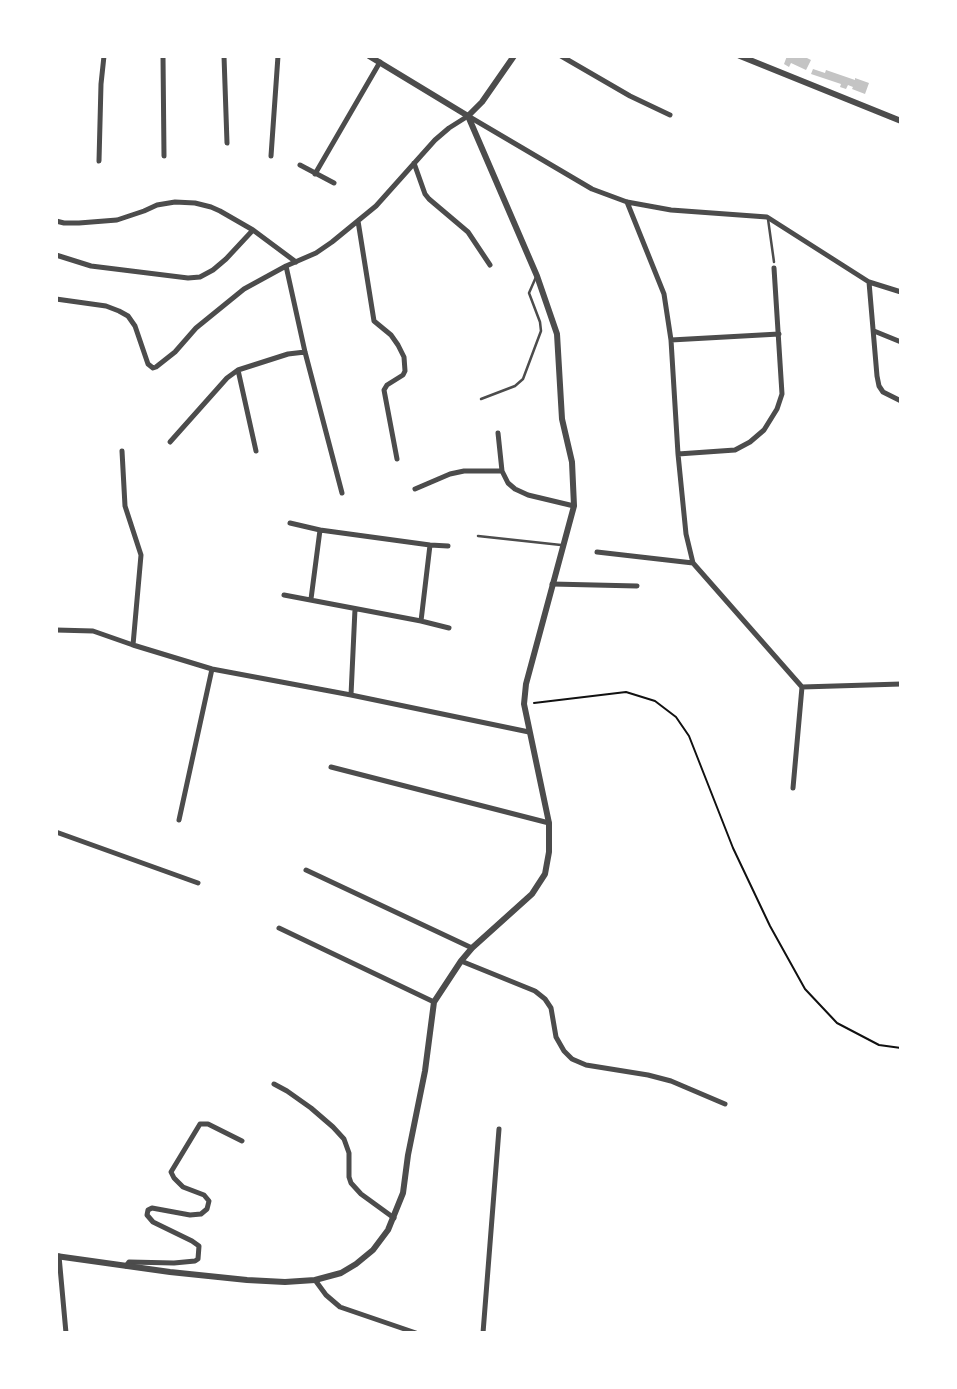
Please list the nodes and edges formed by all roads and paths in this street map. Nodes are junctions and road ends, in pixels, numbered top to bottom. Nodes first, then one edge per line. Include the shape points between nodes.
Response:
1 (104, 56) edge
2 (162, 56) edge
3 (224, 56) edge
4 (278, 56) edge
5 (369, 56) edge
6 (514, 56) edge
7 (561, 56) edge
8 (740, 56) edge
9 (380, 62) junction
10 (670, 115) dead end
11 (468, 116) junction
12 (901, 121) edge
13 (227, 143) dead end
14 (164, 156) dead end
15 (271, 156) dead end
16 (99, 161) dead end
17 (414, 163) junction
18 (300, 165) dead end
19 (315, 174) junction
20 (334, 183) dead end
21 (627, 202) junction
22 (767, 217) junction
23 (56, 221) edge
24 (358, 221) junction
25 (252, 230) junction
26 (56, 255) edge
27 (296, 262) junction
28 (490, 264) dead end
29 (774, 265) joint
30 (286, 266) junction
31 (536, 276) junction
32 (869, 282) junction
33 (901, 292) edge
34 (56, 299) edge
35 (874, 331) junction
36 (779, 334) junction
37 (671, 340) junction
38 (901, 342) edge
39 (304, 352) junction
40 (238, 370) junction
41 (481, 399) dead end
42 (901, 401) edge
43 (498, 433) dead end
44 (170, 442) dead end
45 (122, 451) dead end
46 (256, 451) dead end
47 (678, 454) junction
48 (397, 459) dead end
49 (502, 471) junction
50 (415, 489) dead end
51 (342, 493) dead end
52 (574, 506) junction
53 (290, 524) dead end
54 (320, 530) junction
55 (478, 536) dead end
56 (430, 545) junction
57 (448, 546) dead end
58 (563, 546) junction
59 (597, 552) dead end
60 (693, 562) junction
61 (552, 584) junction
62 (637, 586) dead end
63 (284, 596) dead end
64 (311, 599) junction
65 (355, 609) junction
66 (421, 621) junction
67 (449, 628) dead end
68 (56, 630) edge
69 (133, 645) junction
70 (212, 669) junction
71 (901, 684) edge
72 (802, 687) junction
73 (351, 695) junction
74 (524, 704) junction
75 (529, 732) junction
76 (331, 767) dead end
77 (793, 788) dead end
78 (179, 820) dead end
79 (550, 823) junction
80 (56, 832) edge
81 (306, 870) dead end
82 (198, 883) dead end
83 (279, 928) dead end
84 (472, 948) junction
85 (461, 961) junction
86 (434, 1002) junction
87 (901, 1048) edge
88 (274, 1084) dead end
89 (725, 1104) dead end
90 (499, 1128) dead end
91 (242, 1141) dead end
92 (394, 1218) junction
93 (57, 1256) edge
94 (126, 1266) junction
95 (315, 1280) junction
96 (66, 1333) edge
97 (416, 1333) edge
98 (483, 1333) edge

1 - 16 street
2 - 14 street
3 - 13 street
4 - 15 street
5 - 9 street
6 - 11 street via 482,102
7 - 10 street
8 - 12 street
9 - 11 street
9 - 19 street
11 - 17 street via 435,140
11 - 21 street via 592,189
11 - 31 street
17 - 24 street via 376,206
17 - 28 street via 429,200 468,232
18 - 19 street
19 - 20 street
21 - 22 street via 671,210
21 - 37 street via 664,294
22 - 29 lane
22 - 32 street
23 - 25 street via 117,220 175,202 211,207
24 - 27 street via 316,253
24 - 48 street via 374,322 391,335 404,357 403,375 387,385 384,393
25 - 26 street via 213,270 188,278 91,266
25 - 27 street
27 - 30 street
29 - 36 street
30 - 34 street via 244,290 196,328 160,366 153,368 148,364 135,326 128,316 106,306
30 - 39 street
31 - 41 lane via 529,293 541,331 523,379 515,386
31 - 52 street via 557,334 562,419 572,462
32 - 33 street
32 - 35 street
35 - 38 street
35 - 42 street via 879,386 883,392
36 - 37 street
36 - 47 street via 782,394 764,430 735,450
37 - 47 street
39 - 40 street
39 - 51 street
40 - 44 street
40 - 46 street
43 - 49 street
45 - 69 street via 125,506 141,555
47 - 60 street via 686,534
49 - 50 street via 464,471
49 - 52 street via 515,489
52 - 58 street
53 - 54 street
54 - 56 street
54 - 64 street
55 - 58 lane
56 - 57 street
56 - 66 street
58 - 61 street
59 - 60 street
60 - 72 street
61 - 62 street
61 - 74 street via 526,684
63 - 64 street
64 - 65 street
65 - 66 street
65 - 73 street
66 - 67 street
68 - 69 street via 93,630
69 - 70 street
70 - 73 street
70 - 78 street
71 - 72 street
72 - 77 street
73 - 75 street
74 - 75 street
74 - 87 path via 626,692 655,701 676,718 688,736 732,848 805,989 837,1022 879,1045
75 - 79 street
76 - 79 street
79 - 84 street via 545,874 532,894
80 - 82 street
81 - 84 street
83 - 86 street
84 - 85 street
85 - 86 street
85 - 89 street via 535,991 545,999 556,1037 572,1059 586,1065 671,1081
86 - 92 street via 425,1071 402,1193
88 - 92 street via 311,1108 344,1139 349,1153 351,1183
90 - 98 street
91 - 94 street via 208,1124 200,1124 171,1172 183,1187 204,1195 209,1201 207,1209 201,1214 190,1215 148,1210 147,1215 153,1222 199,1246 198,1259 174,1263 129,1262
92 - 95 street via 373,1250 356,1264 341,1273
93 - 94 street
93 - 96 street
94 - 95 street via 248,1280
95 - 97 street via 340,1307

